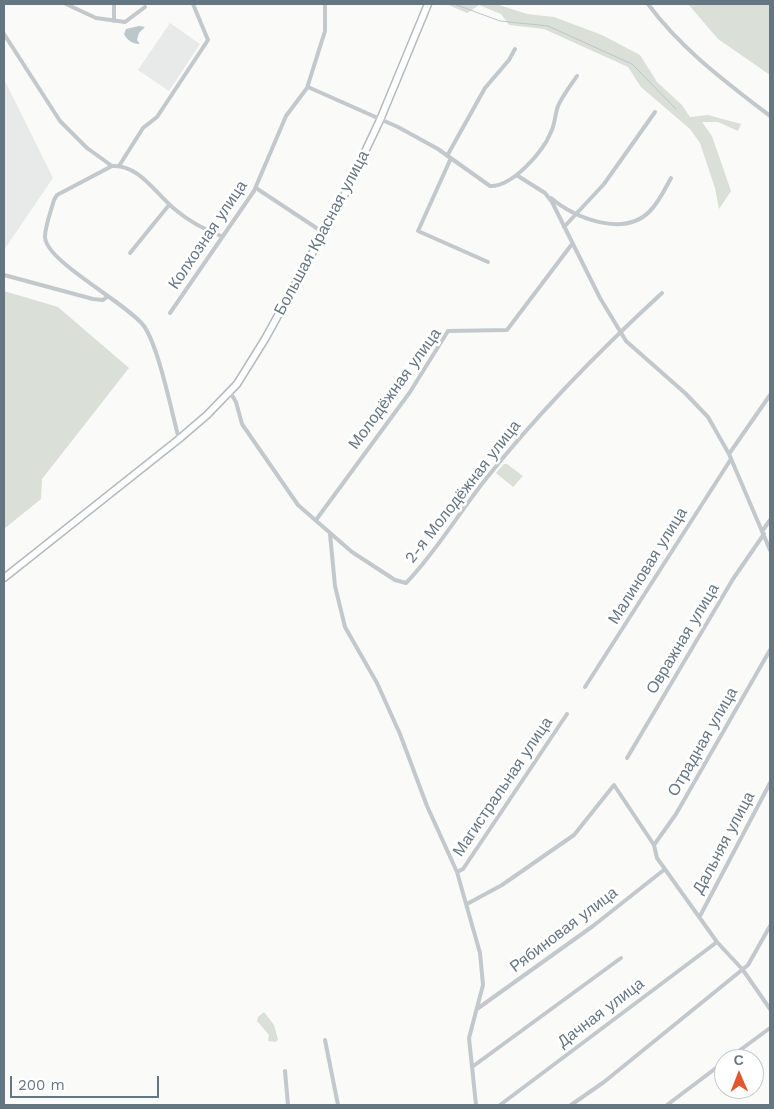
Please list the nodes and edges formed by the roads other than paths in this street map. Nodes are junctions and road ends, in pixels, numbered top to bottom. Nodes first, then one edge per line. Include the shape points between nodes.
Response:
1 (66, 4) edge
2 (114, 4) edge
3 (193, 4) edge
4 (325, 4) edge
5 (428, 4) edge
6 (648, 4) edge
7 (145, 7) dead end
8 (114, 21) junction
9 (4, 34) edge
10 (515, 49) dead end
11 (577, 76) dead end
12 (308, 87) junction
13 (654, 112) dead end
14 (770, 116) edge
15 (380, 120) junction
16 (449, 157) junction
17 (112, 166) junction
18 (119, 166) junction
19 (518, 176) junction
20 (671, 178) dead end
21 (256, 188) junction
22 (545, 192) junction
23 (170, 205) junction
24 (575, 214) junction
25 (564, 227) junction
26 (324, 233) junction
27 (221, 236) junction
28 (572, 244) junction
29 (130, 254) dead end
30 (488, 262) dead end
31 (4, 275) edge
32 (662, 292) dead end
33 (108, 296) junction
34 (170, 313) dead end
35 (620, 331) junction
36 (230, 392) junction
37 (770, 394) edge
38 (179, 439) junction
39 (730, 456) junction
40 (316, 520) junction
41 (770, 520) edge
42 (764, 532) junction
43 (330, 534) junction
44 (770, 550) edge
45 (4, 578) edge
46 (770, 650) edge
47 (586, 687) dead end
48 (567, 714) dead end
49 (626, 758) dead end
50 (770, 783) edge
51 (654, 845) junction
52 (665, 869) junction
53 (457, 872) junction
54 (467, 904) junction
55 (700, 916) junction
56 (770, 926) edge
57 (717, 942) junction
58 (621, 958) dead end
59 (742, 970) junction
60 (477, 1009) junction
61 (770, 1009) edge
62 (770, 1028) edge
63 (325, 1040) dead end
64 (742, 1049) edge
65 (472, 1068) junction
66 (714, 1070) edge
67 (285, 1071) dead end
68 (288, 1105) edge
69 (338, 1105) edge
70 (476, 1105) edge
71 (500, 1105) edge
72 (571, 1105) edge
73 (667, 1105) edge

1 - 8 street via 96,18
2 - 8 street
3 - 18 street via 208,40 157,118 143,128
4 - 12 street, Колхозная улица via 324,31
5 - 15 main road, Большая Красная улица
6 - 14 street via 679,42
7 - 8 street via 125,22
9 - 17 street via 60,121 87,148
10 - 16 street via 485,88
11 - 19 street via 558,106 551,132
12 - 15 street
12 - 21 street, Колхозная улица via 286,116
13 - 24 street via 604,184
15 - 16 street
15 - 26 main road, Большая Красная улица
16 - 19 street via 490,186 499,186
16 - 30 street via 418,231
17 - 18 street
17 - 33 street via 58,195 45,237 47,245 64,263
18 - 23 street via 132,170
19 - 22 street
20 - 24 street via 650,211 636,220 610,224
21 - 26 street
21 - 27 street, Колхозная улица
22 - 24 street
22 - 25 street
23 - 27 street
23 - 29 street
24 - 25 street
25 - 28 street
26 - 36 main road, Большая Красная улица via 257,354
27 - 34 street, Колхозная улица
28 - 35 street
28 - 40 street, Молодёжная улица via 507,330 448,331 410,392
31 - 33 street via 93,299 103,300
32 - 35 street, 2-я Молодёжная улица
33 - 38 street via 137,318 149,335
35 - 39 street via 634,350 708,417
35 - 43 street, 2-я Молодёжная улица via 528,428 406,583 373,567
36 - 38 main road, Большая Красная улица
36 - 40 street, 2-я Молодёжная улица via 242,424 298,505
37 - 39 street, Малиновая улица
38 - 45 main road, Большая Красная улица
39 - 42 street
39 - 47 street, Малиновая улица
40 - 43 street, 2-я Молодёжная улица
41 - 42 street, Овражная улица
42 - 44 street
42 - 49 street, Овражная улица
43 - 53 street via 335,586 344,627 385,699
46 - 51 street, Отрадная улица via 676,814
48 - 53 street, Магистральная улица via 463,869
50 - 55 street, Дальняя улица
51 - 52 street via 657,858
51 - 54 street via 614,785 574,836 502,885
52 - 55 street
52 - 60 street, Рябиновая улица via 593,926
53 - 54 street
54 - 60 street via 483,969 483,986
55 - 57 street
56 - 59 street via 758,950
57 - 59 street
57 - 71 street, Дачная улица
58 - 65 street
59 - 61 street
59 - 72 street
60 - 65 street via 469,1038
62 - 64 street
63 - 69 street
65 - 70 street
66 - 73 street
67 - 68 street

